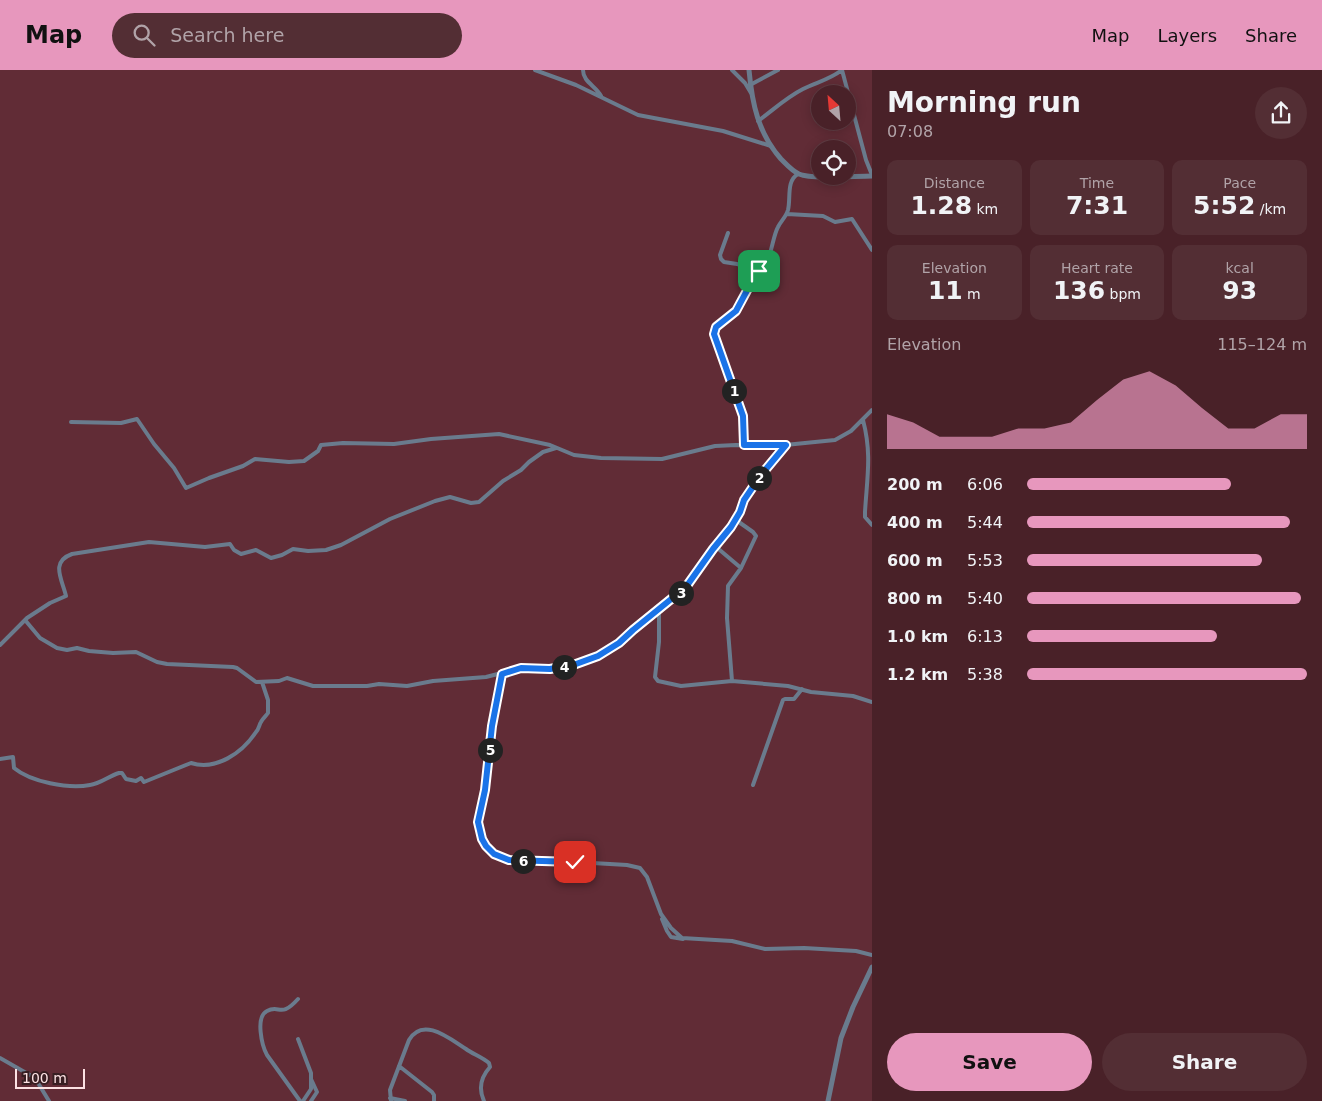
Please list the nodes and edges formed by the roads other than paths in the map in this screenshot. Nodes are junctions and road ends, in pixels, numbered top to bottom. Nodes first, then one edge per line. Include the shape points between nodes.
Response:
1 (535, 70) edge
2 (583, 70) edge
3 (732, 70) edge
4 (749, 70) edge
5 (778, 70) edge
6 (842, 70) edge
7 (750, 84) junction
8 (751, 93) junction
9 (601, 96) junction
10 (758, 121) junction
11 (770, 146) junction
12 (798, 174) junction
13 (872, 175) edge
14 (787, 214) junction
15 (728, 234) dead end
16 (872, 250) edge
17 (757, 272) junction
18 (872, 410) edge
19 (863, 420) junction
20 (71, 422) dead end
21 (744, 445) junction
22 (786, 445) junction
23 (557, 448) junction
24 (736, 520) junction
25 (872, 525) edge
26 (715, 546) junction
27 (741, 568) junction
28 (659, 609) junction
29 (25, 620) junction
30 (0, 645) edge
31 (502, 674) junction
32 (732, 681) junction
33 (262, 682) junction
34 (802, 689) junction
35 (872, 702) edge
36 (2, 759) edge
37 (753, 785) dead end
38 (872, 954) edge
39 (872, 967) edge
40 (298, 999) dead end
41 (298, 1039) dead end
42 (0, 1058) edge
43 (399, 1066) junction
44 (311, 1078) junction
45 (391, 1100) edge
46 (49, 1101) edge
47 (302, 1101) edge
48 (311, 1101) edge
49 (405, 1101) edge
50 (434, 1101) edge
51 (484, 1101) edge
52 (828, 1101) edge

1 - 9 street
2 - 9 street via 585,80
3 - 8 street
4 - 7 street
5 - 7 street
6 - 10 street via 826,81 804,88
6 - 13 street
7 - 8 street
8 - 10 street
9 - 11 street via 638,115 723,131
10 - 11 street
11 - 12 street
12 - 13 street
12 - 14 street via 792,178
14 - 16 street via 823,216 835,222 852,219
14 - 17 street via 777,228 765,265
15 - 17 street via 721,259
17 - 21 street via 736,311 714,331 743,416
18 - 19 street
19 - 22 street via 851,432 835,440
19 - 25 street via 870,454 865,518
20 - 23 street via 121,423 137,419 186,488 255,459 304,461 321,445 336,443 394,444 499,434
21 - 22 street
21 - 23 street via 714,446 651,459 586,457
22 - 24 street via 744,500
23 - 29 street via 546,450 479,502 450,498 435,501 326,550 294,549 271,558 256,550 241,554 230,544 206,547 149,542 72,554 64,557 60,565 59,574 66,596
24 - 26 street
24 - 27 street via 756,536
26 - 27 street
26 - 28 street via 686,587
27 - 32 street via 728,586
28 - 31 street via 613,648 588,660 558,668 521,668
28 - 32 street via 656,679 681,686
29 - 30 street
29 - 33 street via 40,638 62,650 136,652 167,664 233,667 256,682
31 - 33 street via 407,686 313,686 287,678
31 - 38 street via 478,822 486,846 494,854 518,861 640,868 671,937 732,941 765,949 804,948
32 - 34 street
33 - 36 street via 268,713 243,748 222,761 198,766 191,763 144,782 141,778 136,781 126,779 119,773 82,786 49,783 29,777
34 - 35 street
34 - 37 street via 794,699 783,700
39 - 52 street via 841,1038
40 - 47 street via 288,1009 264,1013 261,1032 267,1056
41 - 44 street
42 - 46 street via 35,1078
43 - 45 street via 390,1090
43 - 50 street via 432,1092
43 - 51 street via 411,1037 422,1029 436,1031 489,1063 481,1082
44 - 47 street via 311,1089
44 - 48 street via 317,1092
45 - 49 street

